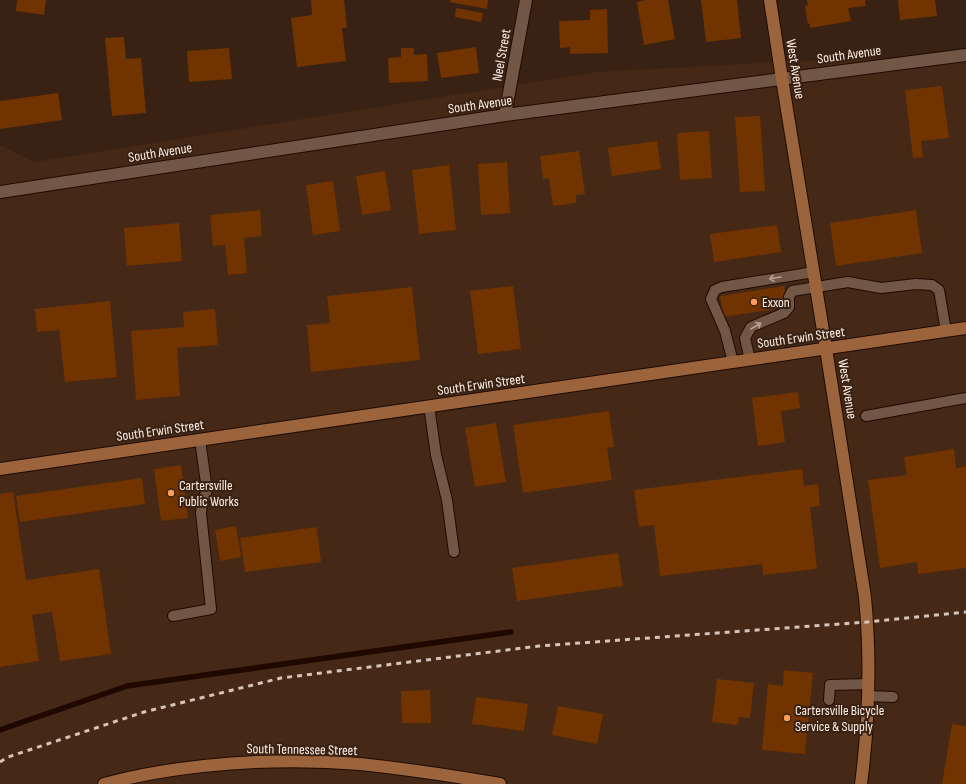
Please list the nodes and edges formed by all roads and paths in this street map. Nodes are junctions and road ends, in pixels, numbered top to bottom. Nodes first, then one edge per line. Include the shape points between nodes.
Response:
1 (526, 0) edge
2 (770, 0) edge
3 (966, 54) edge
4 (782, 79) junction
5 (505, 116) junction
6 (0, 192) edge
7 (814, 272) junction
8 (816, 287) junction
9 (966, 328) edge
10 (946, 331) junction
11 (826, 349) junction
12 (750, 360) junction
13 (733, 362) junction
14 (966, 398) edge
15 (429, 406) junction
16 (866, 416) dead end
17 (200, 440) junction
18 (0, 469) edge
19 (454, 552) dead end
20 (173, 616) dead end
21 (869, 684) junction
22 (868, 696) junction
23 (893, 697) dead end
24 (829, 700) dead end
25 (104, 784) edge
26 (500, 784) edge
27 (861, 784) edge

1 - 5 street, Neel Street
2 - 4 street, West Avenue
3 - 4 street, South Avenue
4 - 5 street, South Avenue
4 - 7 street, West Avenue
5 - 6 street, South Avenue
7 - 8 street, West Avenue
7 -> 13 lane via 715,290 712,299 725,331
8 - 10 lane via 848,282 881,288 932,285 939,290
8 - 11 street, West Avenue
12 -> 8 lane via 745,338 751,328 784,313 789,307 792,291
9 - 10 street, South Erwin Street
10 - 11 street, South Erwin Street
11 - 12 street, South Erwin Street
11 - 21 street, West Avenue via 865,597
12 - 13 street, South Erwin Street
13 - 15 street, South Erwin Street
14 - 16 lane
15 - 17 street, South Erwin Street
15 - 19 lane
17 - 18 street, South Erwin Street
17 - 20 lane via 207,490 201,513 211,609
21 - 22 street, West Avenue
21 - 24 lane via 830,685
22 - 23 lane
22 - 27 street, West Avenue
25 - 26 street, South Tennessee Street via 216,765 318,762 405,769

